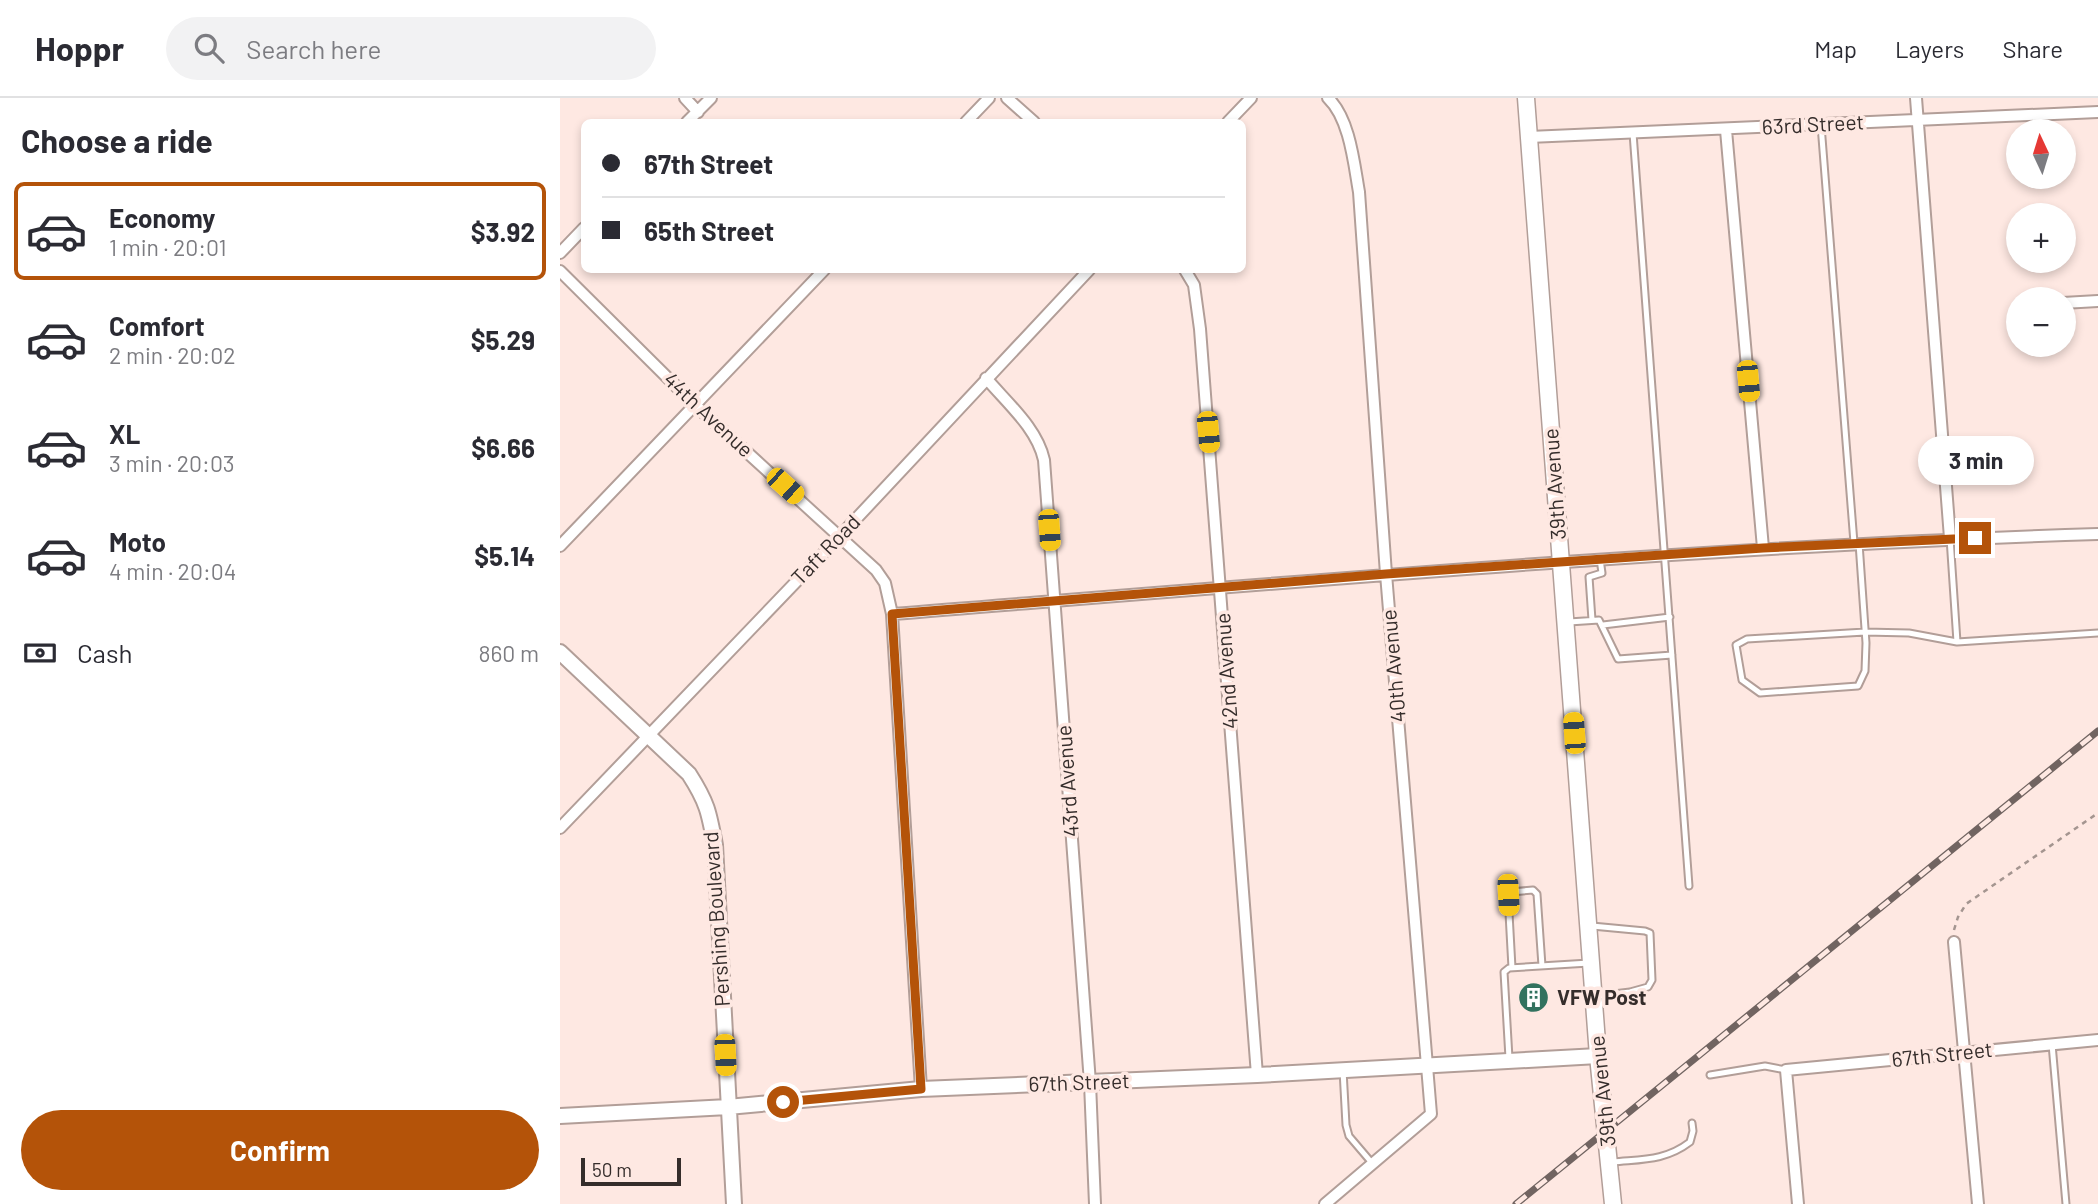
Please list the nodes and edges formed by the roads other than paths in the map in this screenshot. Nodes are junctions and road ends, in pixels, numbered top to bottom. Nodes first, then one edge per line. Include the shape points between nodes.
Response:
1 (685, 98) edge
2 (711, 98) edge
3 (989, 98) edge
4 (1007, 98) edge
5 (1251, 98) edge
6 (1328, 98) edge
7 (1526, 98) edge
8 (1916, 98) edge
9 (698, 112) junction
10 (2098, 112) edge
11 (690, 119) edge
12 (969, 119) edge
13 (1031, 119) edge
14 (1231, 119) edge
15 (1917, 119) junction
16 (1821, 124) junction
17 (1726, 130) junction
18 (1633, 133) junction
19 (1529, 136) junction
20 (581, 231) edge
21 (560, 253) edge
22 (560, 271) edge
23 (821, 273) edge
24 (1086, 273) edge
25 (1187, 273) edge
26 (2098, 301) edge
27 (2076, 302) edge
28 (986, 379) junction
29 (694, 404) junction
30 (2098, 534) edge
31 (840, 536) junction
32 (1950, 538) junction
33 (1856, 543) junction
34 (560, 546) edge
35 (1763, 548) junction
36 (1665, 555) junction
37 (1600, 559) junction
38 (1561, 562) junction
39 (1386, 574) junction
40 (1221, 587) junction
41 (1055, 601) junction
42 (892, 614) junction
43 (1670, 617) junction
44 (1592, 620) junction
45 (1566, 623) junction
46 (1603, 625) junction
47 (1865, 632) junction
48 (2098, 634) edge
49 (1957, 642) junction
50 (560, 652) edge
51 (1672, 655) junction
52 (648, 734) junction
53 (560, 828) edge
54 (1689, 886) dead end
55 (1588, 926) junction
56 (1954, 942) road end
57 (1591, 963) junction
58 (1542, 966) junction
59 (1512, 968) junction
60 (1594, 996) junction
61 (2098, 1040) edge
62 (2052, 1044) junction
63 (1964, 1053) junction
64 (1598, 1056) junction
65 (1509, 1061) junction
66 (1427, 1066) junction
67 (1343, 1070) junction
68 (1786, 1070) junction
69 (1257, 1075) junction
70 (1710, 1075) dead end
71 (1090, 1083) junction
72 (921, 1089) junction
73 (728, 1107) junction
74 (560, 1116) edge
75 (1692, 1123) dead end
76 (1609, 1162) junction
77 (1373, 1163) junction
78 (734, 1204) edge
79 (1095, 1204) edge
80 (1325, 1204) edge
81 (1613, 1204) edge
82 (1798, 1204) edge
83 (1978, 1204) edge
84 (2066, 1204) edge

1 - 9 street
2 - 9 street
3 - 12 street
4 - 13 street
5 - 14 street
6 - 39 street, 40th Avenue via 1345,128 1359,192
7 - 19 main road, 39th Avenue
8 - 15 street
9 - 11 street
10 - 15 street, 63rd Street
15 - 16 street, 63rd Street
15 - 32 street
16 - 17 street, 63rd Street
16 - 33 lane
17 - 18 street, 63rd Street
17 - 35 street
18 - 19 street, 63rd Street
18 - 36 lane
19 - 38 main road, 39th Avenue
20 - 21 street
22 - 29 street, 44th Avenue
23 - 29 street
24 - 28 street, Taft Road
25 - 40 street, 42nd Avenue via 1197,301
26 - 27 street
28 - 31 street, Taft Road
28 - 41 street, 43rd Avenue via 1041,446
29 - 31 street, 44th Avenue
29 - 34 street
30 - 32 street
31 - 42 street, 44th Avenue via 885,583
31 - 52 street, Taft Road
32 - 33 street
32 - 49 lane
33 - 35 street
33 - 47 lane
35 - 36 street
36 - 37 street
36 - 43 lane
37 - 38 street
37 - 44 lane via 1602,573 1589,577
38 - 39 street
38 - 45 main road, 39th Avenue
39 - 40 street
39 - 66 street, 40th Avenue
40 - 41 street
40 - 69 street, 42nd Avenue
41 - 42 street
41 - 71 street, 43rd Avenue
42 - 72 street, 44th Avenue
43 - 46 lane
43 - 51 lane
44 - 45 lane
44 - 46 lane
45 - 55 main road, 39th Avenue
46 - 51 lane via 1618,659
47 - 47 lane via 1865,671 1858,686 1760,693 1742,680 1736,645 1747,639
47 - 49 lane via 1909,633
48 - 49 lane
50 - 52 street, Pershing Boulevard
51 - 54 lane
52 - 53 street, Taft Road
52 - 73 street, Pershing Boulevard via 689,774 709,811 715,845
55 - 57 main road, 39th Avenue
55 - 60 lane via 1650,933 1648,987
56 - 63 street
57 - 58 lane
57 - 60 main road, 39th Avenue
58 - 59 lane
58 - 59 lane via 1537,894 1533,890 1508,895
59 - 65 lane via 1504,972
60 - 64 main road, 39th Avenue
61 - 62 street, 67th Street
62 - 63 street, 67th Street
62 - 84 lane
63 - 68 street, 67th Street
63 - 83 street
64 - 65 street, 67th Street
64 - 76 main road, 39th Avenue
65 - 66 street, 67th Street
66 - 67 street, 67th Street
66 - 77 street, 40th Avenue via 1431,1114
67 - 69 street, 67th Street
67 - 77 lane via 1349,1136
68 - 70 lane via 1765,1066
68 - 82 street
69 - 71 street, 67th Street
71 - 72 street, 67th Street
71 - 79 street, 43rd Avenue
72 - 73 street, 67th Street
73 - 74 street, 67th Street
73 - 78 street, Pershing Boulevard
75 - 76 lane via 1690,1143 1674,1153
76 - 81 main road, 39th Avenue
77 - 80 street

